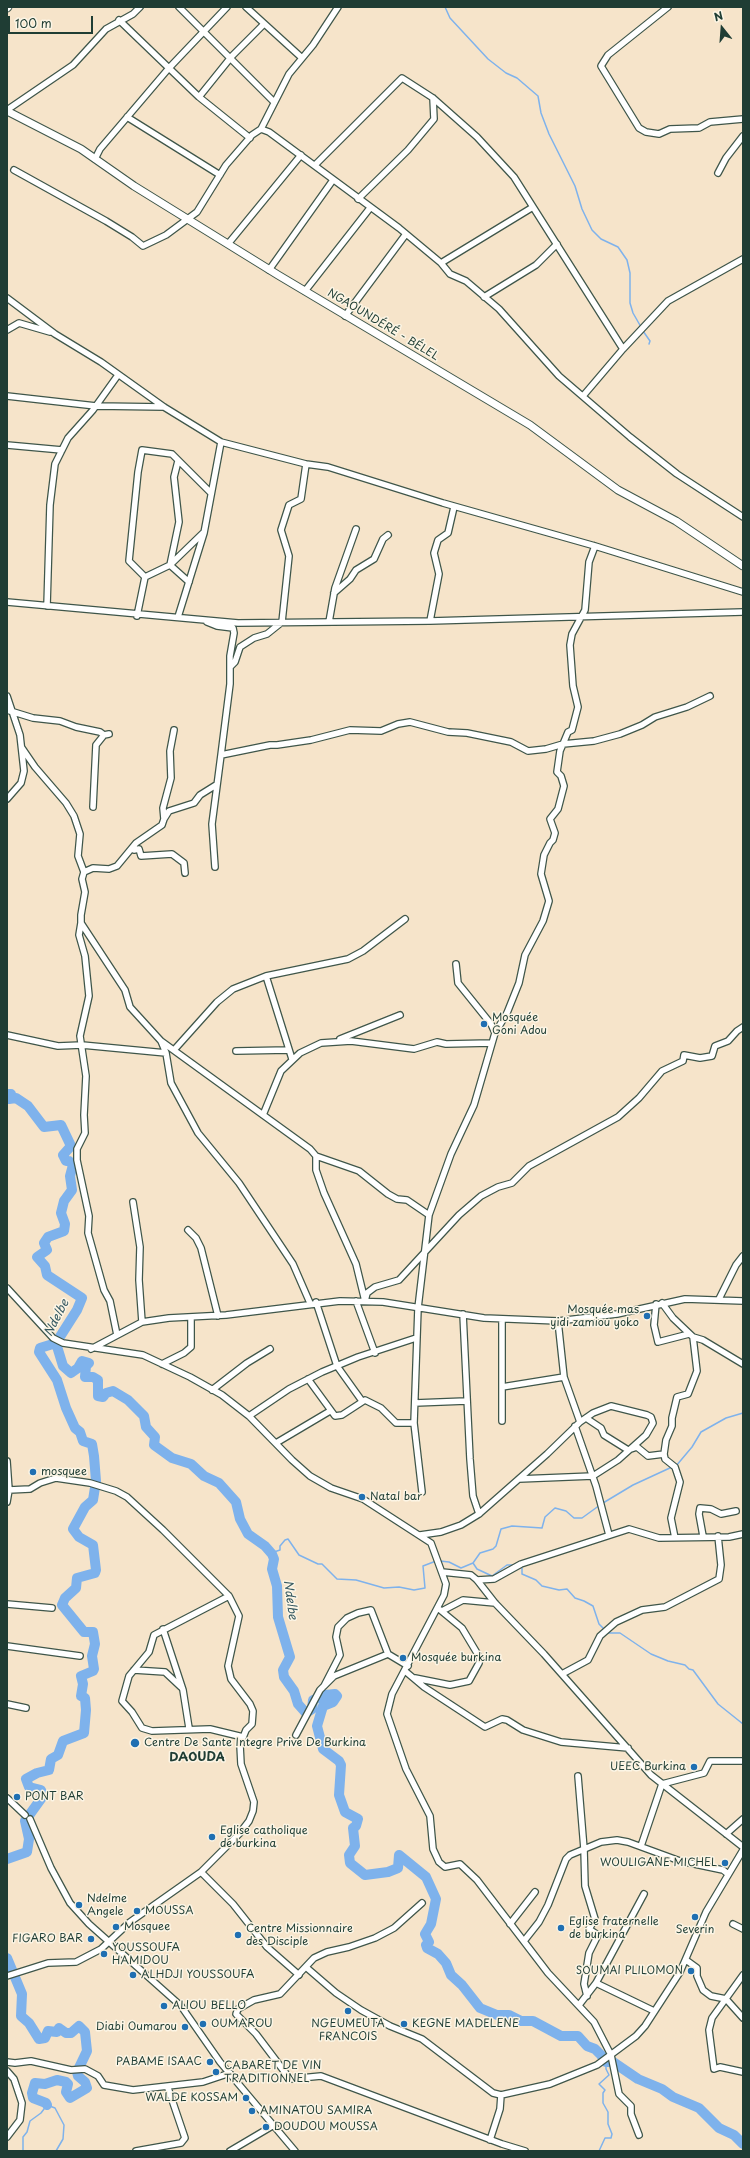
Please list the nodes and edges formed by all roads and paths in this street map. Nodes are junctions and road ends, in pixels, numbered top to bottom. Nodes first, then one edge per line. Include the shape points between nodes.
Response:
1 (140, 7) edge
2 (179, 7) edge
3 (227, 7) edge
4 (246, 7) edge
5 (338, 7) edge
6 (668, 7) edge
7 (119, 20) junction
8 (264, 24) junction
9 (204, 32) junction
10 (230, 58) junction
11 (302, 58) junction
12 (169, 67) junction
13 (199, 97) junction
14 (432, 98) junction
15 (274, 102) junction
16 (7, 110) edge
17 (127, 117) junction
18 (743, 119) edge
19 (261, 129) junction
20 (743, 136) edge
21 (250, 138) junction
22 (300, 155) junction
23 (95, 159) junction
24 (316, 165) junction
25 (14, 170) dead end
26 (718, 173) dead end
27 (220, 175) junction
28 (333, 180) junction
29 (358, 199) junction
30 (533, 207) junction
31 (370, 208) junction
32 (187, 219) junction
33 (406, 234) junction
34 (228, 244) junction
35 (557, 244) junction
36 (743, 259) edge
37 (441, 263) junction
38 (269, 270) junction
39 (304, 291) junction
40 (484, 297) junction
41 (7, 298) edge
42 (345, 316) junction
43 (7, 330) edge
44 (55, 334) junction
45 (623, 349) junction
46 (118, 375) junction
47 (7, 396) edge
48 (582, 396) junction
49 (96, 406) junction
50 (164, 407) junction
51 (221, 442) junction
52 (7, 445) edge
53 (62, 450) junction
54 (178, 461) junction
55 (306, 464) junction
56 (211, 493) junction
57 (454, 507) junction
58 (743, 517) edge
59 (356, 529) dead end
60 (204, 533) junction
61 (388, 535) dead end
62 (595, 546) junction
63 (170, 565) junction
64 (743, 566) edge
65 (145, 577) junction
66 (189, 582) junction
67 (743, 592) edge
68 (334, 593) junction
69 (7, 602) edge
70 (47, 606) junction
71 (743, 612) edge
72 (137, 616) junction
73 (582, 616) junction
74 (178, 617) junction
75 (202, 620) junction
76 (430, 621) junction
77 (282, 622) junction
78 (329, 622) junction
79 (231, 666) junction
80 (7, 696) edge
81 (710, 696) dead end
82 (10, 711) edge
83 (174, 730) dead end
84 (563, 744) junction
85 (22, 748) junction
86 (221, 755) junction
87 (216, 785) junction
88 (7, 799) edge
89 (93, 807) dead end
90 (164, 819) junction
91 (132, 848) junction
92 (215, 867) dead end
93 (84, 872) junction
94 (185, 873) dead end
95 (405, 919) dead end
96 (82, 923) junction
97 (456, 964) dead end
98 (266, 976) junction
99 (400, 1015) dead end
100 (743, 1027) edge
101 (495, 1033) junction
102 (7, 1035) edge
103 (161, 1041) junction
104 (334, 1042) junction
105 (491, 1043) junction
106 (82, 1045) junction
107 (174, 1050) junction
108 (289, 1050) junction
109 (236, 1051) dead end
110 (166, 1053) junction
111 (292, 1059) junction
112 (263, 1115) junction
113 (316, 1156) junction
114 (133, 1202) dead end
115 (429, 1215) junction
116 (188, 1230) dead end
117 (423, 1255) junction
118 (743, 1256) edge
119 (7, 1288) edge
120 (719, 1298) junction
121 (356, 1300) junction
122 (743, 1300) edge
123 (365, 1301) junction
124 (313, 1303) junction
125 (659, 1304) junction
126 (418, 1308) junction
127 (463, 1314) junction
128 (218, 1316) junction
129 (191, 1317) junction
130 (502, 1319) junction
131 (558, 1321) junction
132 (142, 1322) junction
133 (117, 1334) junction
134 (691, 1336) junction
135 (416, 1338) junction
136 (91, 1349) junction
137 (270, 1349) dead end
138 (375, 1352) junction
139 (162, 1364) junction
140 (743, 1364) edge
141 (337, 1366) junction
142 (564, 1377) junction
143 (308, 1379) junction
144 (502, 1387) junction
145 (212, 1390) junction
146 (362, 1401) junction
147 (466, 1401) junction
148 (415, 1403) junction
149 (330, 1411) junction
150 (249, 1416) junction
151 (586, 1418) junction
152 (502, 1421) dead end
153 (414, 1423) junction
154 (577, 1424) junction
155 (276, 1443) junction
156 (628, 1450) junction
157 (664, 1454) junction
158 (7, 1461) edge
159 (593, 1476) junction
160 (519, 1479) junction
161 (9, 1490) junction
162 (422, 1492) dead end
163 (7, 1502) edge
164 (736, 1511) dead end
165 (479, 1514) junction
166 (743, 1534) edge
167 (420, 1535) junction
168 (609, 1535) junction
169 (703, 1536) junction
170 (718, 1536) junction
171 (675, 1538) junction
172 (442, 1572) junction
173 (477, 1580) junction
174 (229, 1596) junction
175 (495, 1603) junction
176 (7, 1604) edge
177 (52, 1608) dead end
178 (440, 1610) junction
179 (163, 1629) junction
180 (7, 1646) edge
181 (388, 1654) junction
182 (80, 1656) dead end
183 (406, 1668) junction
184 (134, 1670) junction
185 (562, 1674) junction
186 (412, 1677) junction
187 (324, 1686) junction
188 (183, 1690) junction
189 (7, 1704) edge
190 (26, 1708) dead end
191 (189, 1728) junction
192 (296, 1735) dead end
193 (243, 1738) junction
194 (628, 1748) junction
195 (743, 1761) edge
196 (578, 1776) dead end
197 (662, 1784) junction
198 (7, 1798) edge
199 (743, 1819) edge
200 (726, 1834) junction
201 (641, 1846) junction
202 (743, 1848) edge
203 (584, 1849) junction
204 (201, 1872) junction
205 (728, 1874) junction
206 (535, 1892) dead end
207 (644, 1894) dead end
208 (422, 1903) dead end
209 (510, 1924) junction
210 (733, 1924) dead end
211 (743, 1929) edge
212 (524, 1941) junction
213 (108, 1942) junction
214 (686, 1960) junction
215 (307, 1968) junction
216 (299, 1975) junction
217 (7, 1976) edge
218 (743, 1976) edge
219 (596, 1983) junction
220 (587, 1996) junction
221 (726, 1999) junction
222 (579, 2005) junction
223 (654, 2011) junction
224 (743, 2018) edge
225 (611, 2056) junction
226 (7, 2062) edge
227 (7, 2071) edge
228 (743, 2072) edge
229 (230, 2073) junction
230 (168, 2088) junction
231 (501, 2095) junction
232 (274, 2125) junction
233 (639, 2135) dead end
234 (7, 2137) edge
235 (490, 2140) junction
236 (136, 2151) edge
237 (230, 2151) edge
238 (295, 2151) edge
239 (525, 2151) edge

1 - 7 street via 133,14
2 - 9 street
3 - 9 street
4 - 8 street
5 - 11 street
6 - 18 street via 608,55 601,66 639,128 659,134 670,129 699,128 710,122
7 - 12 street
7 - 16 street via 106,29 73,65
8 - 10 street
8 - 11 street
9 - 10 street
9 - 12 street
10 - 13 street
10 - 15 street
11 - 15 street
12 - 13 street
12 - 17 street
13 - 21 street
14 - 24 street via 402,78
14 - 29 street via 434,119 408,150
14 - 30 street via 482,143 514,178
15 - 19 street
16 - 23 main road, NGAOUNDÉRÉ - BÉLEL
17 - 23 street via 100,149
17 - 27 street
19 - 21 street
19 - 22 street
20 - 26 street
21 - 27 street
22 - 24 street
22 - 34 street
23 - 32 main road, NGAOUNDÉRÉ - BÉLEL
24 - 28 street
25 - 32 street via 132,236 143,246 166,235
27 - 32 street via 196,212
28 - 29 street
28 - 38 street
29 - 31 street
30 - 35 street
30 - 37 street
31 - 33 street
31 - 39 street
32 - 34 main road, NGAOUNDÉRÉ - BÉLEL
33 - 37 street
33 - 42 street
34 - 38 main road, NGAOUNDÉRÉ - BÉLEL
35 - 40 street via 536,265
35 - 45 street
36 - 45 street via 668,301
37 - 40 street via 450,274 466,282
38 - 39 main road, NGAOUNDÉRÉ - BÉLEL
39 - 42 main road, NGAOUNDÉRÉ - BÉLEL
40 - 48 street via 532,343 559,376
41 - 44 street
42 - 64 main road, NGAOUNDÉRÉ - BÉLEL via 530,425 618,490 676,521
43 - 44 street via 20,323
44 - 46 street
45 - 48 street
46 - 49 street
46 - 50 street
47 - 49 street
48 - 58 street via 677,474
49 - 50 street
49 - 53 street via 68,438
50 - 51 street
51 - 55 street
51 - 56 street
52 - 53 street
53 - 70 street via 54,464 50,505
54 - 56 street
54 - 63 street via 174,477 179,522
54 - 65 street via 172,454 142,450 129,561
55 - 57 street via 328,467
55 - 77 street via 301,499 289,506 281,530 289,556
56 - 60 street
57 - 62 street
57 - 76 street via 448,533 438,540 434,553 439,574
59 - 68 street
60 - 63 street
60 - 66 street
61 - 68 street via 374,559 356,570
62 - 67 street
62 - 73 street via 589,562
63 - 65 street
63 - 66 street
65 - 72 street
66 - 74 street
68 - 78 street
69 - 70 street
70 - 72 street
71 - 73 street
72 - 74 street
73 - 76 street
73 - 84 street via 572,634 570,645 573,686 578,707 572,730 568,732
74 - 75 street
75 - 77 street via 238,623
75 - 79 street via 217,626 233,628
76 - 78 street
77 - 78 street
77 - 79 street via 272,631 260,638 249,640 240,647
79 - 86 street
80 - 82 street
81 - 84 street via 687,707 655,717 620,734 594,741
82 - 85 street
82 - 89 street via 33,718 60,721 107,735 96,745
83 - 90 street via 170,751 171,778 163,808
84 - 86 street via 546,749 528,750 511,742 448,732 410,722 381,731 350,730 311,740
84 - 101 street via 557,772 564,786 558,809 550,819 555,833 544,855 541,874 548,901 547,909 525,955 519,983 507,1013
85 - 88 street via 24,771 21,783
85 - 93 street via 34,767 66,803 74,816 80,834 78,856
86 - 87 street
87 - 90 street via 200,795 194,803 169,811
87 - 92 street via 212,824
90 - 91 street via 162,825
91 - 93 street via 117,866 109,869 93,868
91 - 94 street via 140,850 141,856 172,854 184,863
93 - 96 street
95 - 98 street via 363,951 348,959
96 - 103 street via 125,990 130,1008
96 - 106 street via 79,935 85,956 89,996 81,1026
97 - 101 street via 458,983 491,1024
98 - 107 street via 233,989 217,1002
98 - 108 street
99 - 104 street
100 - 117 street via 736,1030 728,1041 715,1046 712,1056 700,1058 684,1055 683,1061 662,1071 639,1098 618,1117 529,1166 512,1183 481,1196 459,1215
101 - 105 street
102 - 106 street via 58,1046
103 - 107 street
103 - 110 street
104 - 105 street via 351,1041 414,1049 437,1042
104 - 111 street via 321,1043
105 - 115 street via 474,1105 451,1154
106 - 110 street
106 - 133 street via 86,1076 85,1131 77,1149 77,1160 89,1216 88,1232 104,1290 110,1301
107 - 112 street
108 - 109 street
108 - 111 street
110 - 124 street via 171,1083 198,1133 239,1183 293,1264
111 - 112 street via 281,1071
112 - 113 street
113 - 115 street via 359,1171 388,1194 408,1200
113 - 123 street via 316,1170 356,1264
114 - 132 street via 140,1247
115 - 117 street
116 - 128 street via 201,1248
117 - 123 street via 399,1280 375,1287 367,1293
117 - 126 street
118 - 120 street
119 - 136 street via 53,1338 63,1343
120 - 122 street
120 - 125 street via 685,1299
121 - 123 street
121 - 124 street
121 - 138 street
123 - 126 street
124 - 128 street
124 - 141 street
125 - 131 street via 617,1314
125 - 134 street
125 - 134 street via 654,1325 658,1342
126 - 127 street
126 - 135 street
127 - 130 street
127 - 147 street
128 - 129 street
129 - 132 street
129 - 139 street via 191,1347
130 - 131 street
130 - 144 street
131 - 142 street
132 - 133 street
133 - 136 street
134 - 140 street via 710,1343
134 - 157 street via 697,1371 688,1394 677,1397
135 - 138 street
135 - 148 street
136 - 139 street via 143,1355
137 - 145 street
138 - 141 street
139 - 145 street
141 - 143 street
141 - 146 street
142 - 144 street
142 - 154 street
143 - 149 street
143 - 150 street via 289,1388
144 - 152 street
145 - 150 street
146 - 149 street via 338,1417
146 - 153 street via 369,1401 381,1408 396,1423
147 - 148 street
147 - 165 street via 473,1496
148 - 153 street
149 - 155 street
150 - 155 street
151 - 154 street
151 - 156 street via 601,1428 604,1435
151 - 156 street via 611,1406 651,1417 652,1423 646,1435
153 - 162 street
154 - 159 street
154 - 160 street
155 - 167 street via 310,1476 331,1488 363,1500
156 - 157 street via 637,1447 648,1456
156 - 159 street via 618,1460
157 - 171 street via 665,1460 675,1467 680,1482 671,1518
158 - 161 street
159 - 160 street
159 - 168 street
160 - 165 street
161 - 163 street
161 - 174 street via 30,1490 48,1479 90,1483 127,1497
164 - 169 street via 721,1514 711,1509 700,1508
165 - 167 street via 461,1525 441,1532
166 - 170 street
167 - 172 street via 432,1543
168 - 171 street via 629,1529 659,1538
168 - 173 street via 521,1564 494,1579
169 - 170 street
169 - 171 street
170 - 185 street via 721,1565 719,1579 665,1607 642,1610 616,1622 600,1636 588,1660
172 - 173 street via 470,1575
172 - 178 street via 446,1584
173 - 175 street
174 - 179 street
174 - 193 street via 239,1616 228,1666 231,1679 253,1711 252,1724
175 - 178 street via 463,1600
175 - 185 street
176 - 177 street
178 - 183 street
178 - 186 street via 462,1628 480,1658 479,1663 469,1681 450,1685
179 - 184 street via 154,1635 149,1652
179 - 188 street
180 - 182 street
181 - 183 street
181 - 187 street via 334,1676
181 - 187 street via 371,1610 347,1618 338,1627 336,1637 340,1655
183 - 186 street
183 - 209 street via 392,1694 387,1714 406,1769 430,1816 433,1849 444,1867 460,1864 465,1868
184 - 188 street via 165,1672
184 - 191 street via 124,1688 122,1701 142,1728 169,1731
185 - 194 street
186 - 194 street via 485,1727 502,1719 523,1730 561,1742
187 - 192 street
188 - 191 street
189 - 190 street
191 - 193 street via 210,1729
193 - 204 street via 240,1744 241,1764 254,1802 253,1811 239,1834
194 - 197 street
195 - 197 street via 710,1761 704,1773
196 - 203 street
197 - 200 street
197 - 201 street
198 - 213 street via 28,1817 70,1903
199 - 200 street
200 - 202 street
201 - 203 street via 613,1840
201 - 205 street via 680,1861 723,1870
202 - 205 street
203 - 212 street via 566,1859 548,1905
203 - 220 street via 585,1886 595,1920 589,1929 598,1935 589,1953 584,1984
204 - 213 street via 145,1910
204 - 216 street via 233,1904 267,1948
205 - 214 street via 706,1912
206 - 209 street
207 - 219 street
208 - 215 street via 394,1928 349,1948 326,1952 314,1958
209 - 212 street
210 - 211 street
212 - 222 street via 562,1990
213 - 217 street via 83,1960 48,1964
213 - 229 street via 181,2006
214 - 221 street via 697,1968 697,1976 703,1990 710,1996
214 - 223 street
215 - 216 street
215 - 231 street via 336,1993 390,2026 422,2039 469,2076 493,2093
216 - 235 street via 280,1994 254,2000 238,2009 236,2014 256,2034 290,2079 321,2076
218 - 221 street
219 - 220 street
219 - 223 street
220 - 222 street
221 - 224 street
221 - 228 street via 712,2018 709,2030 713,2067 714,2070 720,2067
222 - 225 street via 594,2022
223 - 225 street via 636,2036
225 - 231 street via 597,2065 550,2084
225 - 233 street via 619,2094 631,2106 631,2114
226 - 230 street via 31,2061 71,2070 86,2069 98,2076 104,2086 133,2090
227 - 234 street via 14,2079 22,2103 20,2120
229 - 230 street via 203,2082
229 - 232 street
230 - 236 street via 185,2138 181,2142
231 - 235 street via 500,2109
232 - 237 street
232 - 238 street
235 - 239 street

